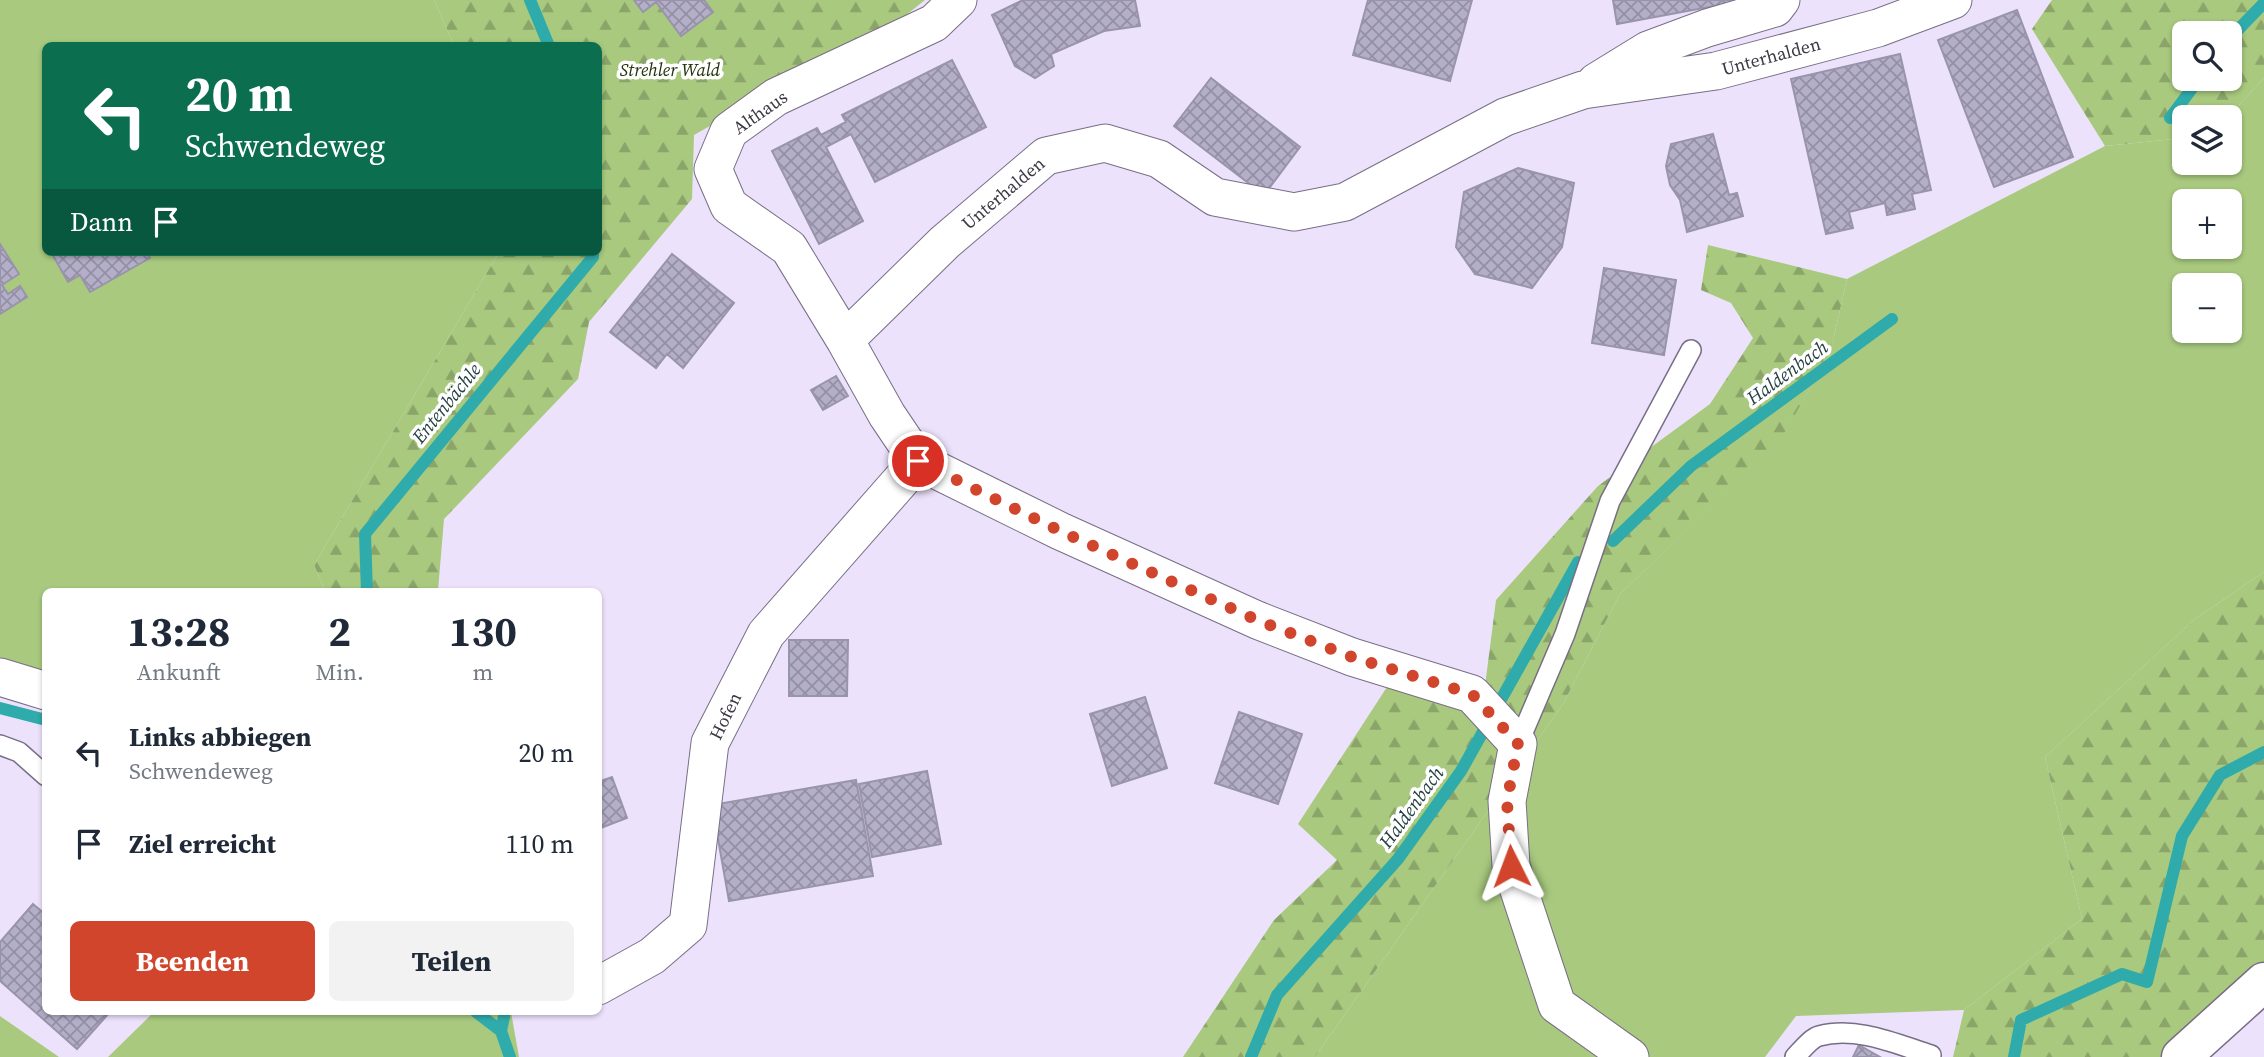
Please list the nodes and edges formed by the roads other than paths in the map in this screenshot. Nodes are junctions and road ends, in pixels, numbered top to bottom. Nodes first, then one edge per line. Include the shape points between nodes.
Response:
1 (958, 0) edge
2 (1781, 0) edge
3 (1953, 0) edge
4 (1583, 90) junction
5 (845, 340) junction
6 (1691, 351) dead end
7 (918, 461) junction
8 (0, 677) edge
9 (42, 690) edge
10 (1518, 744) junction
11 (0, 745) edge
12 (42, 772) edge
13 (2264, 982) edge
14 (602, 984) edge
15 (1630, 1057) edge
16 (1795, 1057) edge
17 (1930, 1057) edge
18 (2182, 1057) edge

1 - 5 street, Althaus via 934,23 776,97 730,131 712,169 729,206 789,248
2 - 4 street, Unterhalden via 1775,8 1648,50
3 - 4 street, Unterhalden via 1878,27 1716,71
4 - 5 street, Unterhalden via 1505,117 1345,202 1293,212 1215,197 1159,159 1105,143 1046,156 945,242
5 - 7 street, Althaus
6 - 10 lane via 1610,501 1565,634
7 - 10 street via 1257,620 1352,657 1472,694
7 - 14 street, Hofen via 766,634 710,743 688,925 652,956
8 - 9 street
10 - 15 street via 1507,801 1511,866 1557,1004
11 - 12 lane via 19,752
13 - 18 street
16 - 17 lane via 1817,1036 1857,1034

